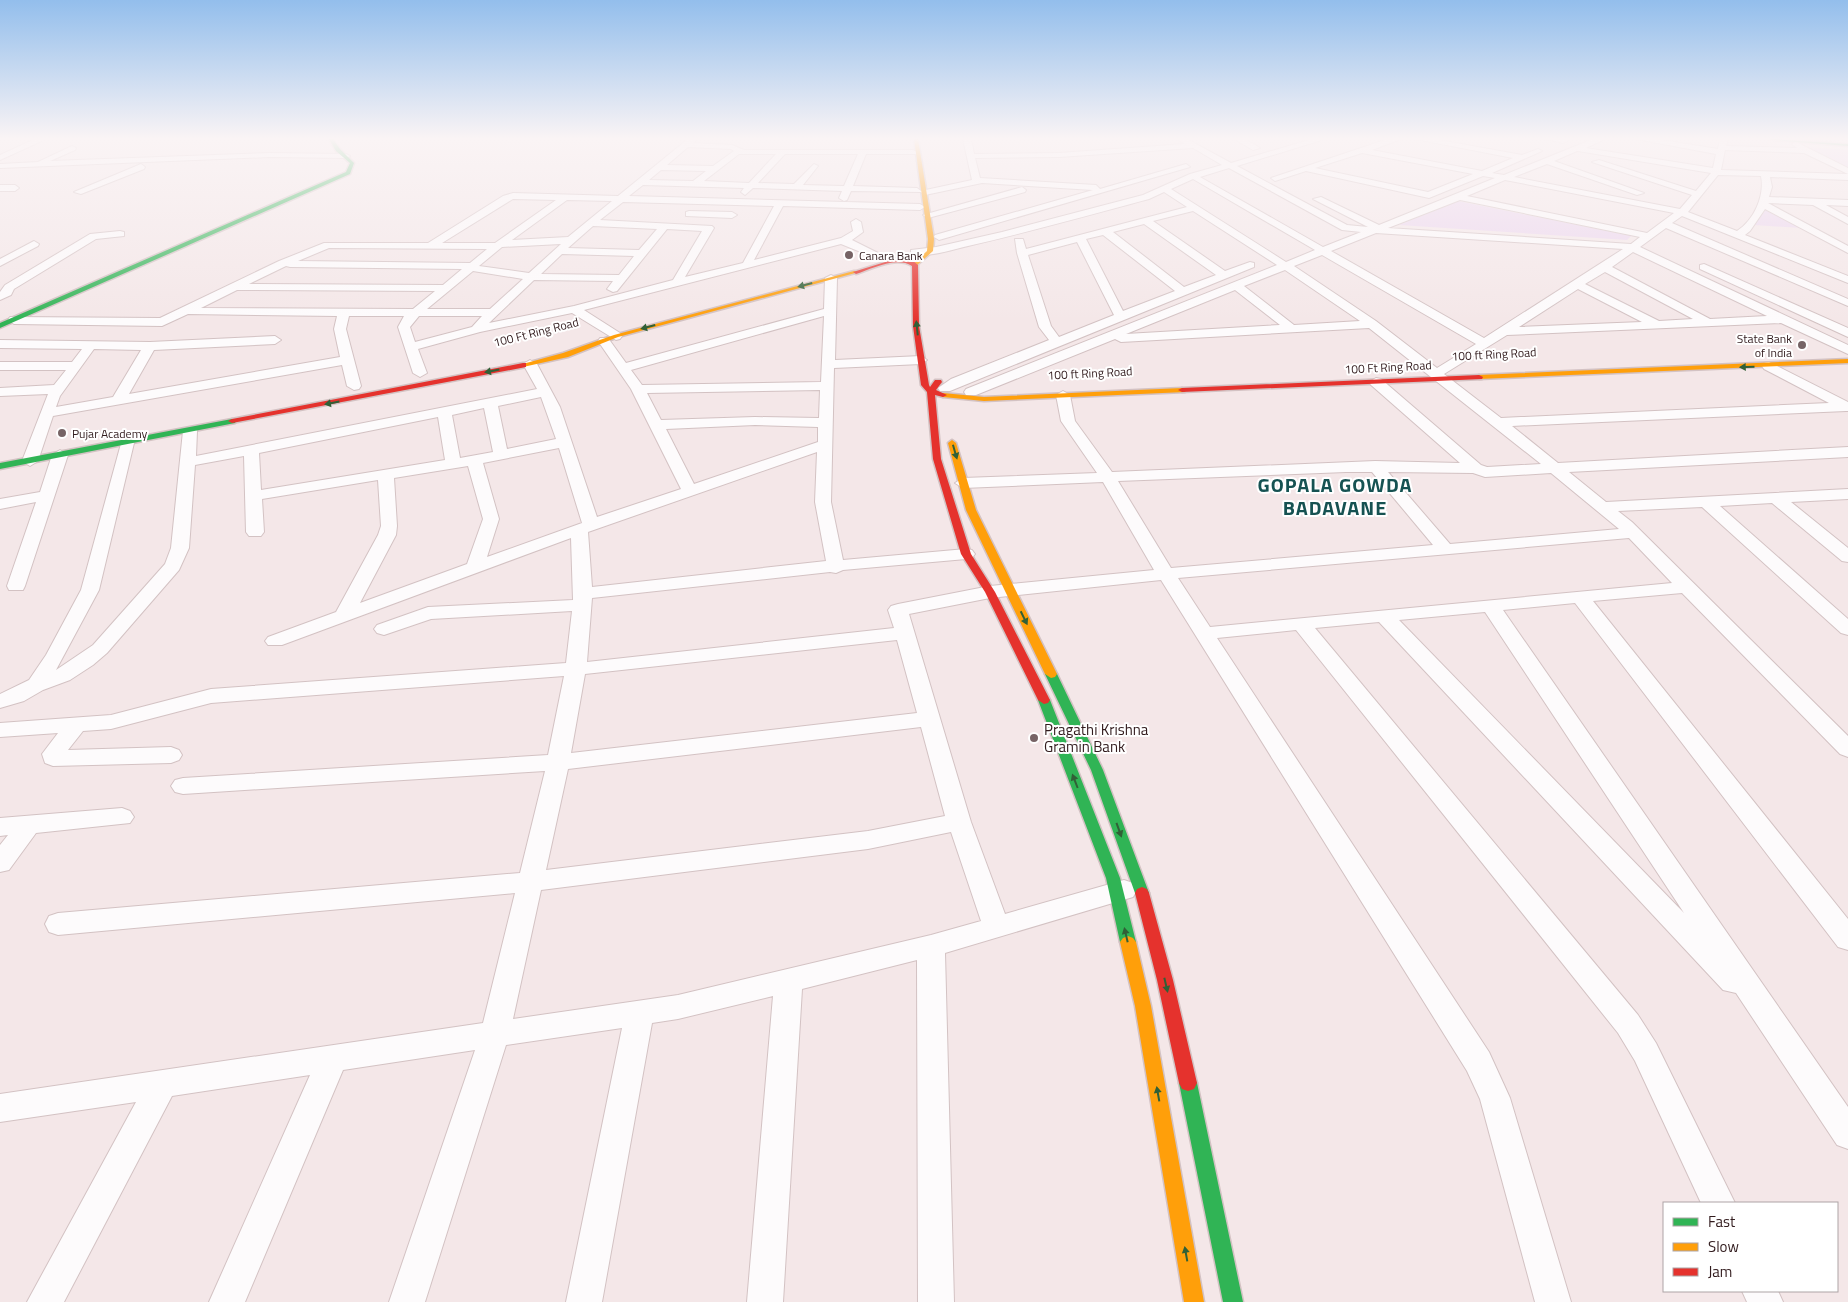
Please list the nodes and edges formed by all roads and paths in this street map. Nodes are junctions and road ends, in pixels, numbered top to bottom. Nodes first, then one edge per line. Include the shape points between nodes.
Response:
1 (292, 200) edge
2 (503, 200) edge
3 (562, 200) edge
4 (621, 200) edge
5 (689, 200) edge
6 (843, 200) edge
7 (923, 200) edge
8 (975, 200) edge
9 (1082, 200) edge
10 (1136, 200) edge
11 (1181, 200) edge
12 (1240, 200) edge
13 (1288, 200) edge
14 (1320, 200) edge
15 (1418, 200) edge
16 (1453, 200) edge
17 (1474, 200) edge
18 (1514, 200) edge
19 (1576, 200) edge
20 (1621, 200) edge
21 (1653, 200) edge
22 (1693, 200) edge
23 (736, 201) joint
24 (1413, 202) dead end
25 (1763, 202) junction
26 (1813, 202) junction
27 (780, 203) junction
28 (1848, 203) edge
29 (1501, 205) junction
30 (842, 206) junction
31 (1193, 208) junction
32 (924, 211) junction
33 (1683, 211) junction
34 (604, 212) junction
35 (624, 212) dead end
36 (683, 214) dead end
37 (1545, 214) junction
38 (1836, 214) junction
39 (1848, 214) edge
40 (1379, 215) dead end
41 (732, 216) dead end
42 (1146, 220) junction
43 (1362, 221) junction
44 (1848, 221) edge
45 (856, 222) dead end
46 (591, 223) junction
47 (1666, 224) junction
48 (665, 225) junction
49 (1346, 229) junction
50 (1379, 229) junction
51 (1017, 231) junction
52 (1105, 231) junction
53 (1738, 235) junction
54 (1360, 237) junction
55 (593, 238) dead end
56 (1080, 238) junction
57 (572, 239) junction
58 (845, 240) junction
59 (1308, 242) junction
60 (1640, 243) junction
61 (34, 244) dead end
62 (103, 245) dead end
63 (431, 245) junction
64 (498, 245) junction
65 (1661, 248) dead end
66 (1848, 250) edge
67 (1322, 251) junction
68 (559, 252) junction
69 (642, 253) junction
70 (1022, 253) junction
71 (920, 254) junction
72 (1271, 257) junction
73 (882, 259) junction
74 (748, 262) junction
75 (0, 263) edge
76 (283, 263) junction
77 (546, 264) junction
78 (565, 264) dead end
79 (1698, 264) dead end
80 (612, 266) dead end
81 (631, 266) junction
82 (1286, 266) junction
83 (471, 267) junction
84 (1606, 267) junction
85 (53, 274) dead end
86 (29, 275) junction
87 (1223, 275) junction
88 (532, 277) junction
89 (622, 278) junction
90 (831, 278) junction
91 (678, 280) junction
92 (1848, 280) edge
93 (1236, 285) junction
94 (1578, 285) junction
95 (235, 287) junction
96 (446, 288) junction
97 (1181, 290) junction
98 (2, 292) edge
99 (604, 300) junction
100 (1848, 303) edge
101 (574, 309) junction
102 (188, 311) junction
103 (830, 311) junction
104 (287, 312) junction
105 (344, 313) junction
106 (414, 313) junction
107 (492, 313) junction
108 (1120, 316) junction
109 (1840, 316) dead end
110 (1815, 317) junction
111 (1782, 319) junction
112 (14, 320) junction
113 (1709, 323) junction
114 (1372, 324) junction
115 (1657, 325) junction
116 (0, 326) edge
117 (1512, 328) junction
118 (479, 329) junction
119 (1293, 330) junction
120 (1848, 333) edge
121 (585, 334) dead end
122 (608, 335) junction
123 (1107, 339) junction
124 (275, 340) junction
125 (1056, 341) junction
126 (0, 344) edge
127 (1485, 344) junction
128 (91, 345) junction
129 (150, 346) junction
130 (411, 347) junction
131 (1848, 350) edge
132 (347, 360) junction
133 (921, 360) junction
134 (1848, 362) edge
135 (468, 363) dead end
136 (530, 364) junction
137 (828, 364) junction
138 (0, 366) edge
139 (76, 366) junction
140 (1769, 366) junction
141 (624, 368) junction
142 (935, 370) dead end
143 (284, 371) junction
144 (420, 373) junction
145 (1440, 373) junction
146 (1376, 382) junction
147 (354, 386) junction
148 (827, 386) junction
149 (58, 389) junction
150 (638, 389) junction
151 (0, 392) edge
152 (545, 392) junction
153 (940, 392) junction
154 (967, 392) junction
155 (1063, 396) junction
156 (118, 401) junction
157 (490, 403) junction
158 (1847, 407) edge
159 (444, 412) junction
160 (47, 413) junction
161 (1498, 422) junction
162 (826, 423) junction
163 (656, 425) junction
164 (190, 430) junction
165 (950, 431) dead end
166 (120, 437) junction
167 (564, 442) junction
168 (824, 445) junction
169 (40, 446) junction
170 (18, 450) dead end
171 (251, 450) junction
172 (1848, 452) edge
173 (501, 454) junction
174 (60, 455) junction
175 (474, 460) junction
176 (30, 461) junction
177 (189, 462) junction
178 (453, 463) junction
179 (0, 466) edge
180 (1375, 466) junction
181 (1554, 467) junction
182 (1476, 468) junction
183 (386, 474) junction
184 (1107, 476) junction
185 (963, 483) junction
186 (690, 491) junction
187 (1848, 494) edge
188 (47, 495) junction
189 (253, 496) junction
190 (1776, 498) junction
191 (1705, 501) junction
192 (0, 504) edge
193 (1602, 507) junction
194 (585, 527) junction
195 (255, 532) dead end
196 (1632, 533) junction
197 (1445, 549) junction
198 (966, 554) junction
199 (1848, 557) edge
200 (475, 567) junction
201 (836, 568) junction
202 (1166, 574) junction
203 (16, 586) dead end
204 (1686, 587) junction
205 (1000, 591) junction
206 (1580, 596) junction
207 (583, 599) junction
208 (1490, 605) junction
209 (344, 615) junction
210 (1384, 616) junction
211 (1300, 623) junction
212 (384, 629) dead end
213 (1848, 629) edge
214 (904, 633) junction
215 (1204, 633) junction
216 (275, 641) dead end
217 (576, 669) junction
218 (36, 685) junction
219 (0, 701) edge
220 (929, 719) junction
221 (75, 726) junction
222 (0, 730) edge
223 (1848, 749) edge
224 (171, 755) dead end
225 (558, 762) junction
226 (183, 786) dead end
227 (122, 816) dead end
228 (959, 822) junction
229 (28, 825) junction
230 (0, 827) edge
231 (0, 863) edge
232 (529, 882) junction
233 (1128, 889) junction
234 (58, 924) dead end
235 (996, 927) junction
236 (1848, 939) edge
237 (931, 946) junction
238 (788, 982) junction
239 (640, 1012) junction
240 (1771, 1022) junction
241 (495, 1034) junction
242 (333, 1058) junction
243 (163, 1083) junction
244 (0, 1108) edge
245 (1848, 1134) edge
246 (1718, 1202) edge
247 (45, 1302) edge
248 (228, 1302) edge
249 (407, 1302) edge
250 (584, 1302) edge
251 (764, 1302) edge
252 (936, 1302) edge
253 (1194, 1302) edge
254 (1233, 1302) edge
255 (1553, 1302) edge

1 - 112 main road
2 - 63 street
3 - 64 street
4 - 34 street
5 - 23 street
6 - 30 street
7 - 32 main road
8 - 32 street
9 - 71 street
10 - 51 street
11 - 31 street
12 - 59 street
13 - 49 street
14 - 43 street
15 - 24 street
16 - 50 street
17 - 29 street
18 - 29 street
19 - 37 street
20 - 33 street
21 - 33 street
22 - 33 street
23 - 27 street
25 - 26 street
25 - 53 street via 1747,229
25 - 66 street
26 - 28 street
26 - 38 street
27 - 30 street
27 - 74 street
29 - 37 street
30 - 32 street
31 - 42 street
31 - 72 street
32 - 71 main road
33 - 47 street
33 - 53 street
34 - 35 street
34 - 46 street
36 - 41 street
37 - 60 street
38 - 39 street
38 - 44 street
40 - 43 street
42 - 52 street
42 - 87 street
43 - 50 street
45 - 58 street via 858,232
46 - 48 street
46 - 57 street
47 - 60 street
47 - 100 street
48 - 69 street via 648,240
48 - 91 street via 709,229
49 - 50 street
49 - 54 street
49 - 59 street
50 - 54 street
50 - 60 street
51 - 70 street
51 - 71 street
52 - 56 street
52 - 97 street
53 - 92 street
54 - 67 street
55 - 57 street
56 - 70 street
56 - 108 street
57 - 64 street
57 - 68 street
58 - 73 street
58 - 74 street
59 - 67 street
59 - 72 street
60 - 65 street
60 - 84 street
60 - 111 street
61 - 75 street
62 - 86 street via 120,234 94,236
63 - 64 street
63 - 76 street via 332,244
64 - 83 street
67 - 82 street
67 - 127 street
68 - 69 street
68 - 77 street
69 - 81 street
70 - 125 street via 1046,329
71 - 73 main road
133 -> 71 main road via 916,326
72 - 82 street
72 - 87 street
73 - 90 main road, 100 Ft Ring Road
73 - 122 main road, 100 Ft Ring Road
74 - 91 street
76 - 83 street
76 - 95 street
77 - 78 street
77 - 88 street
79 - 110 street
80 - 81 street
81 - 89 street
82 - 93 street
82 - 114 street
83 - 88 street
83 - 96 street
84 - 94 street
84 - 113 street
85 - 86 street
86 - 98 street
87 - 97 street
88 - 89 street
88 - 107 street
89 - 99 street
90 - 103 street
90 -> 122 main road, 100 Ft Ring Road
91 - 99 street
93 - 119 street
93 - 123 street
94 - 115 street
94 - 117 street
95 - 96 street
95 - 102 street
96 - 106 street
97 - 108 street
99 - 101 street
101 - 118 street
101 - 122 street
102 - 104 street
102 - 112 street via 156,323
103 - 137 street
103 - 141 street
104 - 105 street
104 - 124 street via 280,320
105 - 106 street
105 - 132 street via 340,329
106 - 107 street
106 - 130 street via 404,328
107 - 118 street
108 - 125 street
109 - 110 street
110 - 120 street
111 - 113 street
111 - 131 street
112 - 116 main road
113 - 115 street
114 - 119 street
114 - 145 street
115 - 117 street via 1538,330
117 - 127 street
118 - 130 street
119 - 123 street
121 - 122 main road, 100 Ft Ring Road
122 - 136 main road, 100 Ft Ring Road via 565,355
122 - 141 street
123 - 154 street
124 - 129 street
124 - 143 street
125 - 153 street via 956,382
126 - 128 street
127 - 145 street
128 - 129 street
128 - 139 street
129 - 156 street
130 - 144 street
131 - 145 main road, 100 ft Ring Road
132 - 143 street
132 - 147 street
133 - 137 street
133 - 153 main road via 925,385
134 - 140 main road, 100 Ft Ring Road
135 - 144 main road, 100 Ft Ring Road
136 - 152 street
136 -> 164 main road, 100 Ft Ring Road
137 - 148 street
138 - 139 street
139 - 149 street
140 -> 145 main road, 100 Ft Ring Road
140 - 158 street
141 - 150 street
142 - 153 main road
143 - 156 street
144 - 147 main road, 100 Ft Ring Road
145 - 146 main road, 100 Ft Ring Road
145 - 154 main road, 100 ft Ring Road
145 - 161 street
146 - 155 main road, 100 Ft Ring Road
146 - 182 street
147 - 166 main road, 100 Ft Ring Road
148 - 150 street
148 - 162 street
149 - 151 street
149 - 160 street
150 - 163 street
152 - 157 street
152 - 167 street
153 - 154 main road
153 - 155 main road, 100 Ft Ring Road via 958,398 984,399
153 - 198 main road via 937,459
155 - 184 street via 1068,421
156 - 160 street
157 - 159 street
157 - 173 street
158 - 161 street
159 - 171 street
159 - 178 street
160 - 169 street
161 - 181 street
162 - 163 street via 764,421
162 - 168 street
163 - 186 street
164 - 166 main road, 100 Ft Ring Road
164 - 177 street
165 -> 185 main road
166 - 174 main road, 100 Ft Ring Road
166 - 218 street via 90,590 56,655
167 - 173 street
167 - 194 street
168 - 186 street
168 - 201 street via 824,515
169 - 170 main road
169 - 176 street
171 - 177 street
171 - 189 street
172 - 181 street
173 - 175 street
174 - 176 main road, 100 Ft Ring Road
174 - 188 street
175 - 178 street
175 - 200 street via 491,519
176 - 179 main road, 100 Ft Ring Road
177 - 218 street via 180,548 173,566 86,661
178 - 183 street
180 - 182 street
180 - 184 street
180 - 197 street
181 - 182 street via 1491,473
181 - 193 street
183 - 189 street
183 - 209 street via 387,535
184 - 185 street
184 - 202 street
185 - 205 main road
186 - 194 street
187 - 190 street
188 - 192 street
188 - 203 street
189 - 195 street
190 - 191 street
190 - 199 street
191 - 193 street
191 - 213 street
193 - 196 street
194 - 200 street
194 - 207 street
196 - 197 street
196 - 204 street
197 - 202 street
198 - 201 street
198 - 205 main road
200 - 209 street
201 - 207 street via 755,573
202 - 205 street
202 - 215 street
204 - 206 street
204 - 223 street
205 - 214 street via 902,608 898,614
205 -> 233 main road via 1097,770
233 -> 205 main road via 1113,878
206 - 208 street
206 - 236 street
207 - 212 street via 428,612
207 - 217 street
208 - 210 street
208 - 240 street
209 - 216 street
210 - 211 street
210 - 240 street
211 - 215 street
211 - 246 street via 1628,1024 1646,1052
214 - 217 street
214 - 220 street
215 - 255 street via 1478,1062 1495,1098
217 - 221 street via 211,696 111,722
217 - 225 street
218 - 219 street
220 - 225 street
220 - 228 street
221 - 222 street
221 - 224 street via 53,758
225 - 226 street
225 - 232 street
227 - 229 street
228 - 232 street via 868,840
228 - 235 street
229 - 230 street
229 - 231 street
232 - 234 street
232 - 241 street
233 - 235 street
253 -> 233 main road via 1143,1006
233 -> 254 main road via 1165,980
235 - 237 street
237 - 238 street
237 - 252 street
238 - 239 street via 678,1007
238 - 251 street
239 - 241 street
239 - 250 street
240 - 245 street
241 - 242 street
241 - 249 street
242 - 243 street
242 - 248 street
243 - 244 street
243 - 247 street

